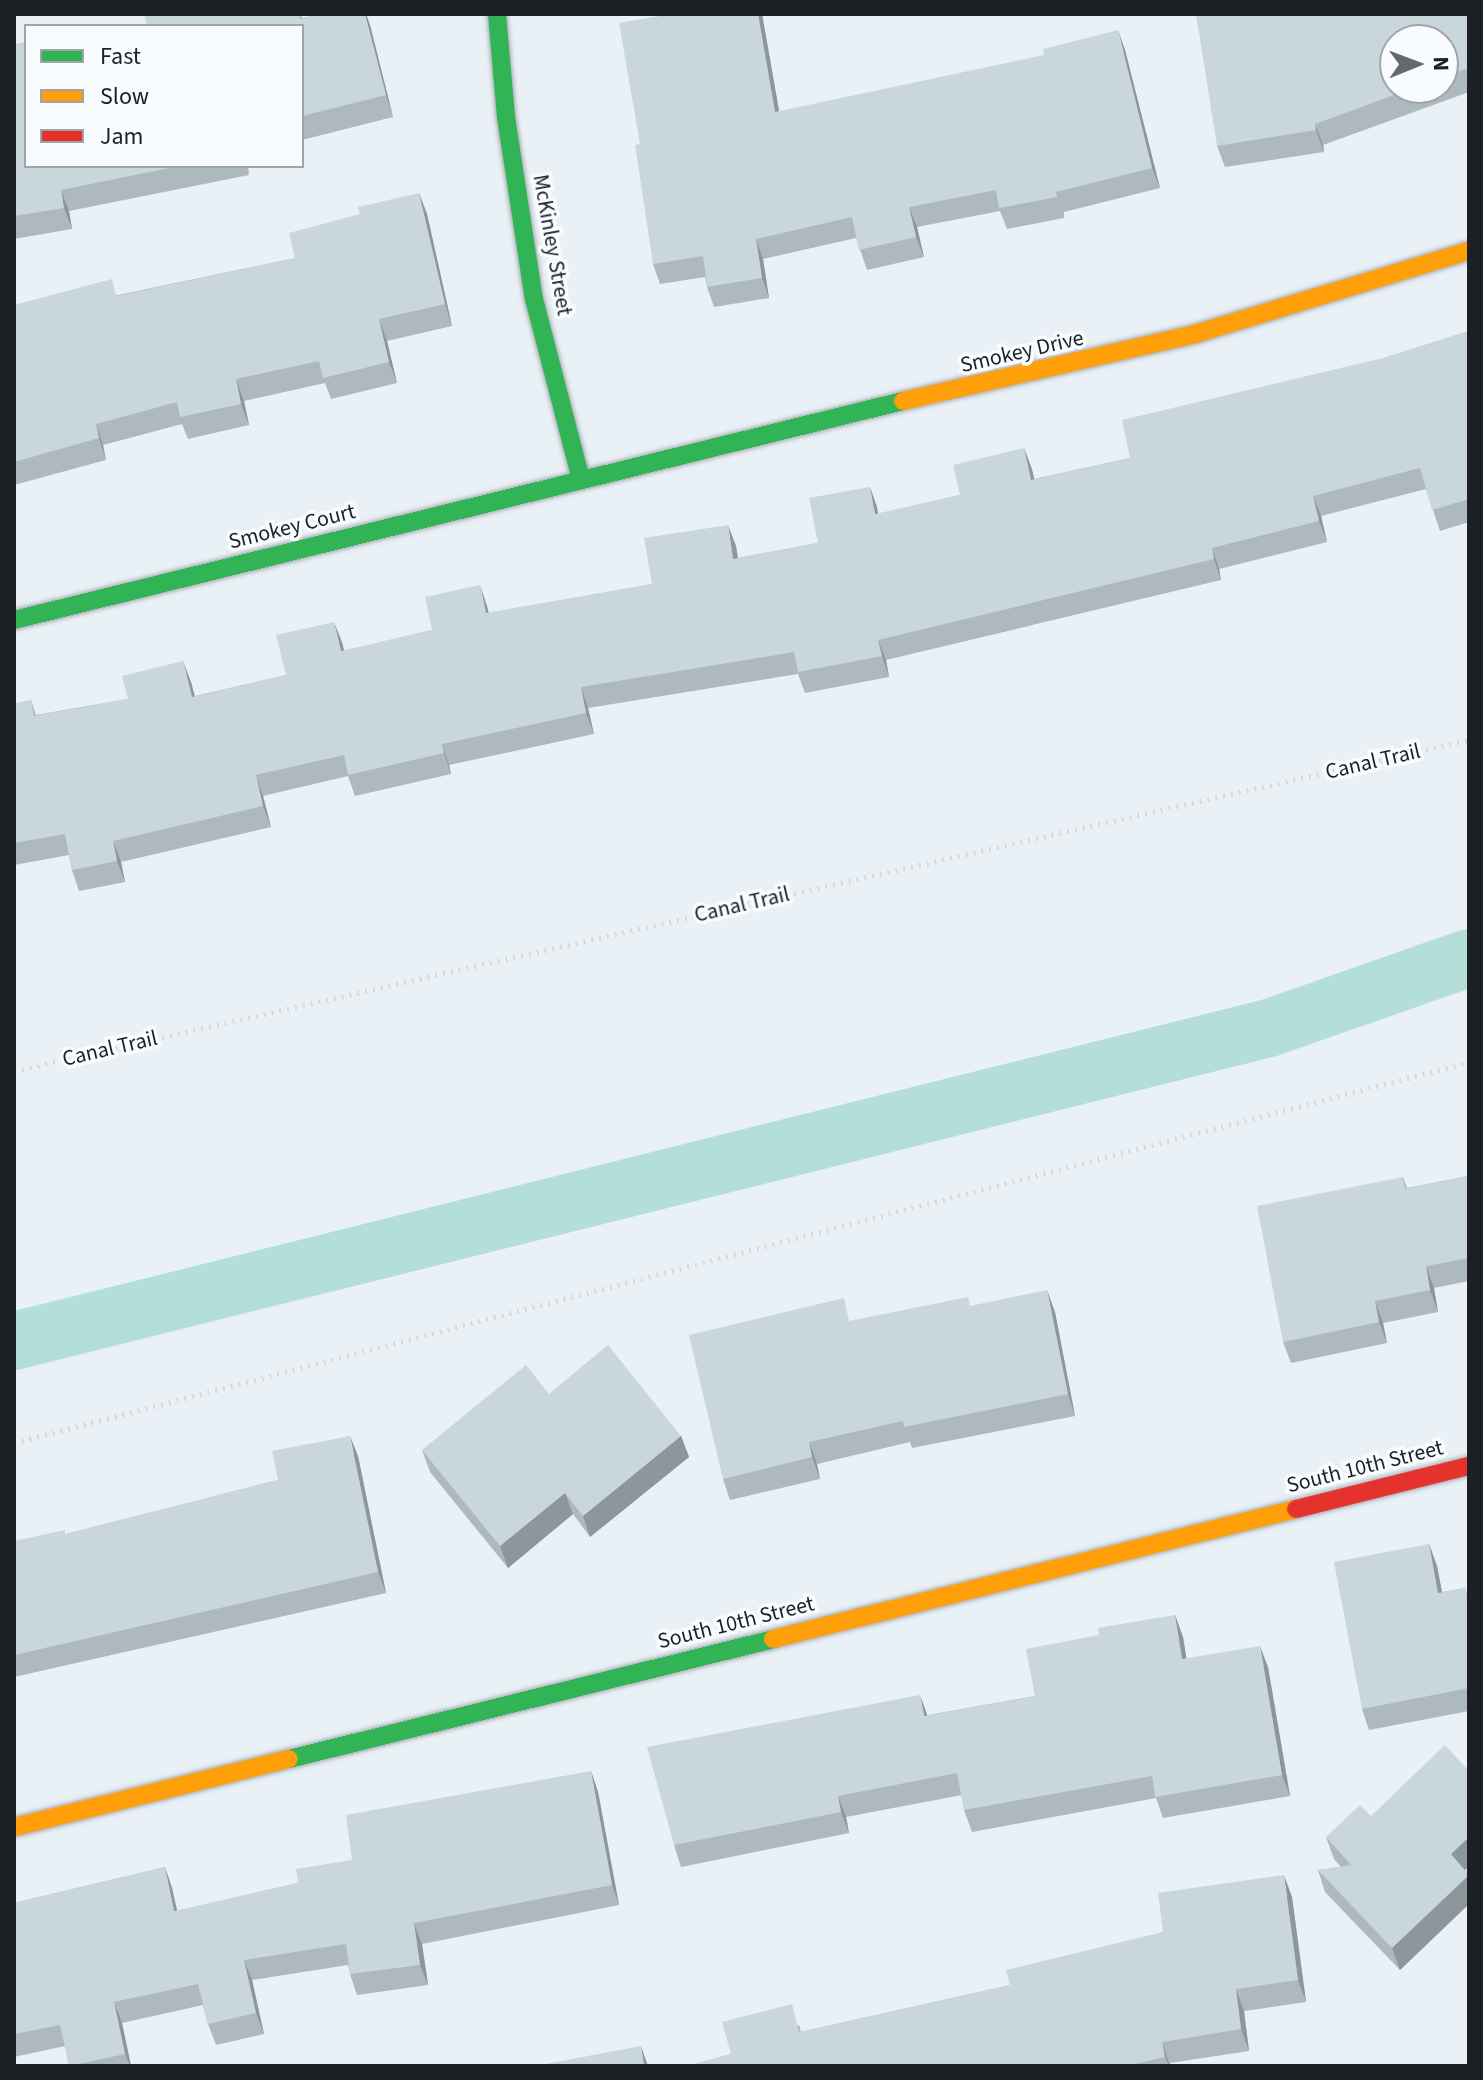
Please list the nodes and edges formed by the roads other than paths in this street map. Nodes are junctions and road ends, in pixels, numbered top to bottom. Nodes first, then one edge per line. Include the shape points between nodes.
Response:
1 (497, 14) edge
2 (1469, 251) edge
3 (581, 480) junction
4 (14, 620) edge
5 (1469, 1466) edge
6 (14, 1827) edge

1 - 3 street, McKinley Street via 506,117 534,299
2 - 3 street, Smokey Drive via 1195,334
3 - 4 street, Smokey Court
5 - 6 street, South 10th Street

